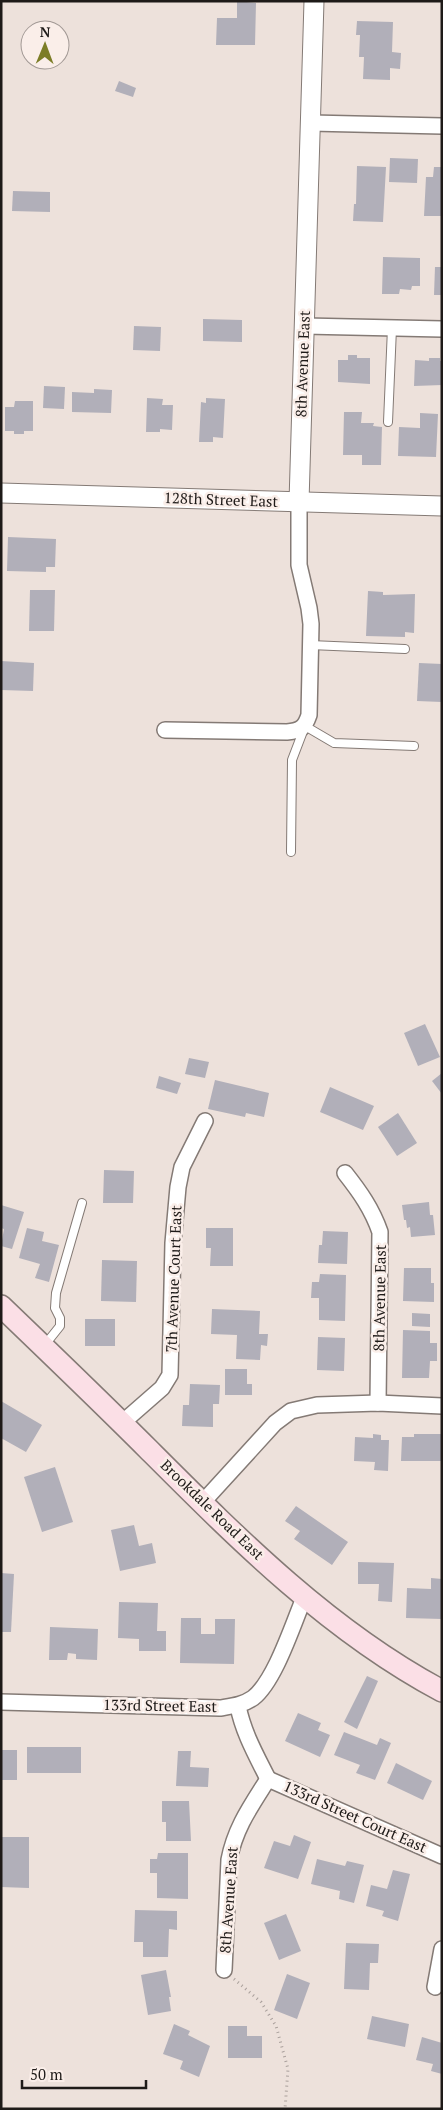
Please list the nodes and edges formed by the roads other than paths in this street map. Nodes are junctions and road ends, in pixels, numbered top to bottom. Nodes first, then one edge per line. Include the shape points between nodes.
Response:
1 (314, 1) edge
2 (311, 123) junction
3 (442, 126) edge
4 (305, 326) junction
5 (392, 328) junction
6 (442, 329) edge
7 (388, 422) dead end
8 (1, 493) edge
9 (299, 502) junction
10 (442, 506) edge
11 (310, 645) junction
12 (405, 649) dead end
13 (305, 726) junction
14 (165, 730) dead end
15 (414, 746) dead end
16 (291, 852) dead end
17 (205, 1121) dead end
18 (345, 1173) dead end
19 (82, 1203) dead end
20 (1, 1306) edge
21 (44, 1347) junction
22 (378, 1403) junction
23 (442, 1406) edge
24 (122, 1424) junction
25 (202, 1503) junction
26 (304, 1598) junction
27 (442, 1691) edge
28 (1, 1702) edge
29 (238, 1706) junction
30 (268, 1779) junction
31 (442, 1856) edge
32 (442, 1949) edge
33 (224, 1970) road end
34 (435, 1987) dead end

1 - 2 street, 8th Avenue East
2 - 3 street
2 - 4 street, 8th Avenue East
4 - 5 street
4 - 9 street, 8th Avenue East
5 - 6 street
5 - 7 lane
8 - 9 street, 128th Street East
9 - 10 street, 128th Street East
9 - 11 street, 8th Avenue East via 299,565 309,608
11 - 12 lane
11 - 13 street, 8th Avenue East via 310,715
13 - 14 street via 288,732
13 - 15 lane via 334,743
13 - 16 lane via 292,760
17 - 24 street, 7th Avenue Court East via 182,1167 178,1187 173,1243 170,1375 162,1388
18 - 22 street, 8th Avenue East via 374,1213 380,1232
19 - 21 lane via 56,1293 55,1308 60,1326
20 - 21 main road, Brookdale Road East
21 - 24 main road, Brookdale Road East
22 - 23 street
22 - 25 street via 306,1406 284,1414
24 - 25 main road, Brookdale Road East
25 - 26 main road, Brookdale Road East
26 - 27 main road, Brookdale Road East via 372,1647
26 - 29 street via 265,1684 251,1699
28 - 29 street, 133rd Street East
29 - 30 street, 133rd Street East via 247,1737
30 - 31 street, 133rd Street Court East
30 - 33 street, 8th Avenue East via 239,1826 232,1844
32 - 34 street

